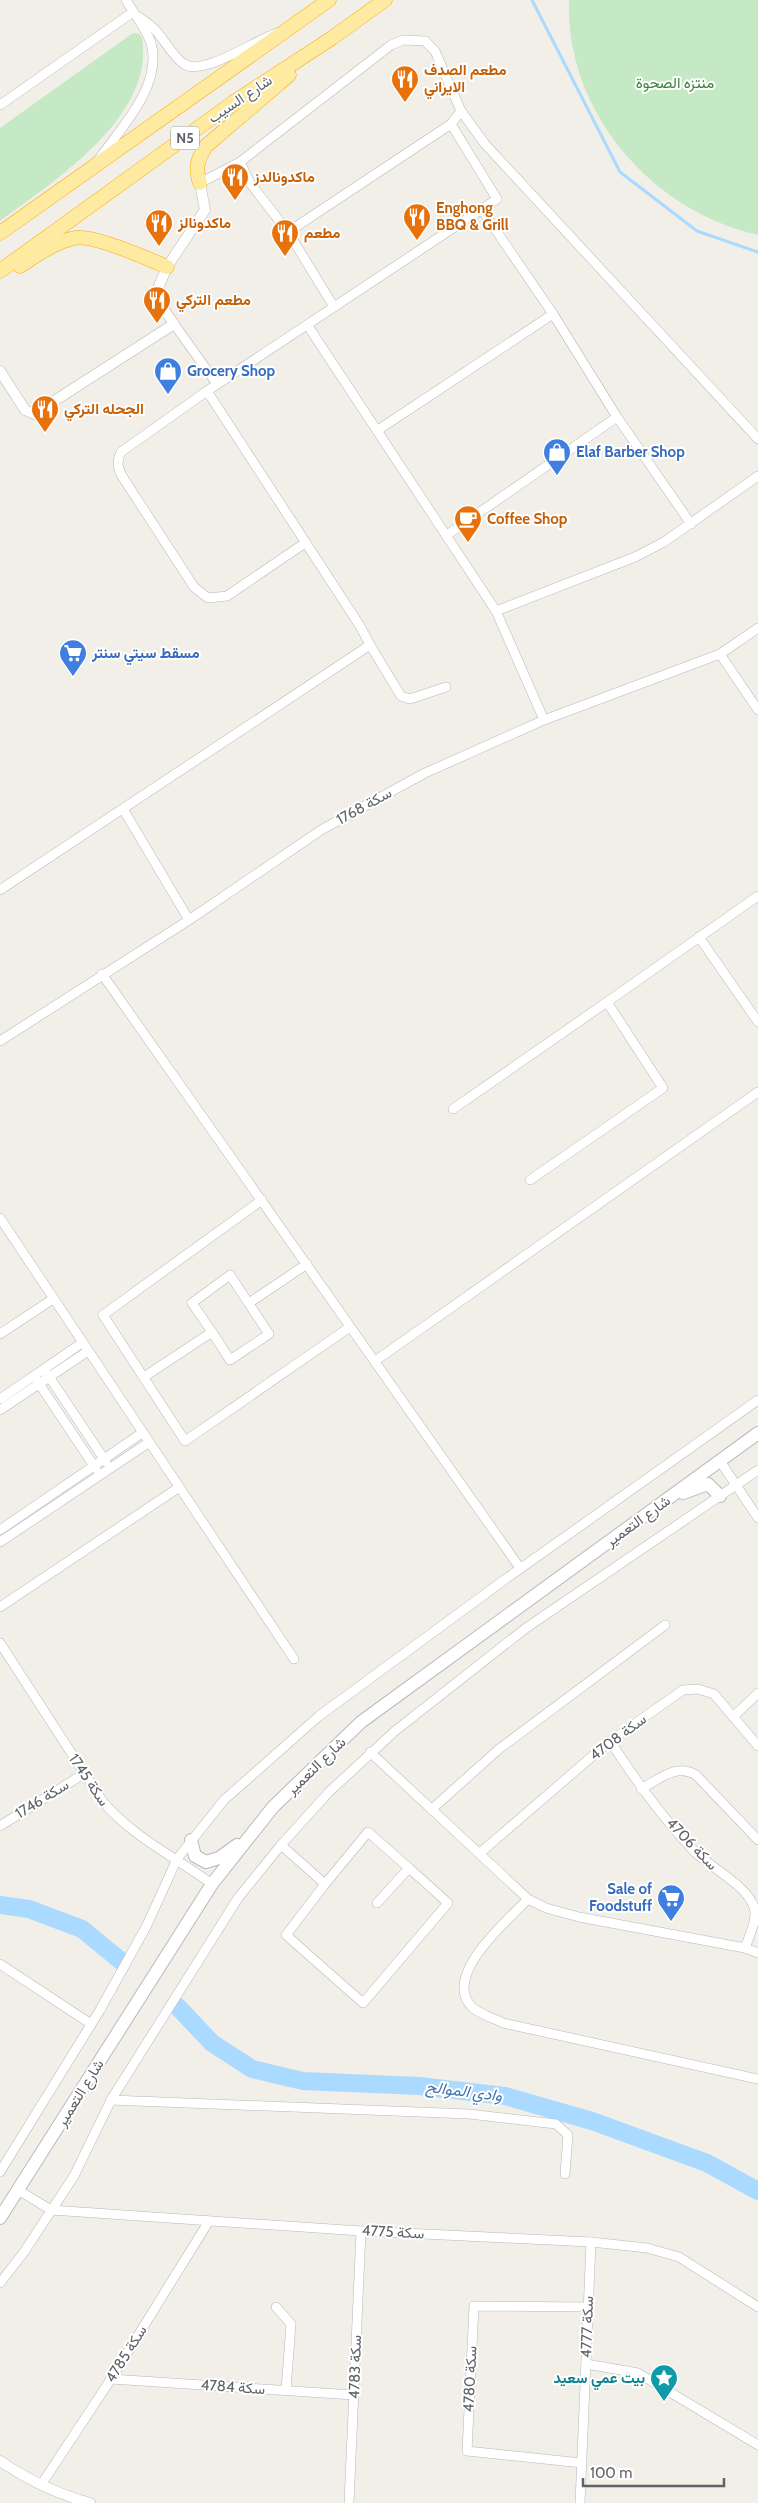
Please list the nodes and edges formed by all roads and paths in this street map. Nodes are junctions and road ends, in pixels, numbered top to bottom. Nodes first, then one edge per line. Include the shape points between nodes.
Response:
1 (126, 0) edge
2 (329, 0) edge
3 (385, 0) edge
4 (394, 0) edge
5 (372, 9) junction
6 (133, 12) junction
7 (283, 31) junction
8 (332, 38) junction
9 (0, 105) edge
10 (461, 111) junction
11 (451, 124) junction
12 (240, 162) junction
13 (95, 166) junction
14 (200, 183) junction
15 (482, 210) junction
16 (0, 232) edge
17 (288, 232) junction
18 (167, 267) junction
19 (0, 271) edge
20 (0, 278) edge
21 (334, 307) junction
22 (553, 314) junction
23 (174, 324) junction
24 (308, 326) junction
25 (0, 371) edge
26 (217, 384) junction
27 (207, 391) junction
28 (617, 417) junction
29 (378, 430) junction
30 (758, 439) edge
31 (758, 476) edge
32 (691, 524) junction
33 (447, 535) junction
34 (305, 543) junction
35 (496, 611) junction
36 (758, 628) edge
37 (370, 645) junction
38 (720, 654) junction
39 (446, 687) dead end
40 (758, 710) edge
41 (544, 720) junction
42 (123, 808) junction
43 (0, 890) edge
44 (758, 896) edge
45 (189, 920) junction
46 (699, 937) junction
47 (102, 974) junction
48 (607, 1002) junction
49 (758, 1022) edge
50 (0, 1041) edge
51 (758, 1092) edge
52 (453, 1109) dead end
53 (530, 1180) dead end
54 (262, 1200) junction
55 (0, 1218) edge
56 (307, 1264) junction
57 (53, 1299) junction
58 (249, 1303) junction
59 (350, 1327) junction
60 (212, 1332) junction
61 (0, 1334) edge
62 (82, 1343) junction
63 (88, 1352) junction
64 (375, 1361) junction
65 (44, 1369) junction
66 (34, 1376) junction
67 (49, 1377) junction
68 (144, 1377) junction
69 (39, 1384) junction
70 (0, 1398) edge
71 (758, 1400) edge
72 (0, 1410) edge
73 (142, 1433) junction
74 (758, 1433) edge
75 (148, 1443) junction
76 (104, 1459) junction
77 (720, 1461) junction
78 (94, 1466) junction
79 (110, 1468) junction
80 (758, 1470) edge
81 (100, 1475) junction
82 (736, 1485) junction
83 (178, 1488) junction
84 (675, 1493) junction
85 (720, 1496) junction
86 (758, 1518) edge
87 (0, 1530) edge
88 (0, 1542) edge
89 (520, 1568) junction
90 (0, 1607) edge
91 (665, 1625) dead end
92 (0, 1643) edge
93 (294, 1659) dead end
94 (758, 1693) edge
95 (733, 1717) junction
96 (610, 1741) junction
97 (758, 1746) edge
98 (370, 1752) junction
99 (84, 1773) junction
100 (641, 1789) junction
101 (432, 1809) junction
102 (0, 1826) edge
103 (249, 1837) junction
104 (192, 1840) junction
105 (758, 1840) edge
106 (281, 1845) junction
107 (480, 1853) junction
108 (177, 1859) junction
109 (409, 1868) junction
110 (212, 1884) junction
111 (325, 1884) junction
112 (528, 1898) junction
113 (378, 1903) dead end
114 (745, 1948) junction
115 (758, 1952) edge
116 (0, 1964) edge
117 (91, 2024) junction
118 (758, 2079) edge
119 (111, 2100) junction
120 (0, 2172) edge
121 (565, 2174) dead end
122 (18, 2190) junction
123 (51, 2210) junction
124 (0, 2218) edge
125 (209, 2220) junction
126 (361, 2231) junction
127 (591, 2242) junction
128 (0, 2282) edge
129 (758, 2306) edge
130 (276, 2307) dead end
131 (588, 2307) junction
132 (586, 2364) junction
133 (111, 2379) junction
134 (286, 2390) junction
135 (354, 2395) junction
136 (758, 2444) edge
137 (0, 2461) edge
138 (582, 2463) junction
139 (41, 2486) junction
140 (90, 2503) edge
141 (349, 2503) edge
142 (580, 2503) edge

1 - 6 street
2 - 7 highway, شارع السيب / N5
3 - 5 highway, شارع السيب / N5
4 - 5 highway, N5
5 - 8 highway, شارع السيب / N5
6 - 7 street via 156,30 185,65 196,68
6 - 9 street
6 - 13 street via 151,44 152,73 136,106
7 - 13 highway, شارع السيب / N5
8 - 14 highway via 206,146 198,158 196,171
8 - 19 highway, شارع السيب / N5 via 234,102
10 - 11 street
10 - 12 street via 434,51 426,41 404,40 391,45
10 - 30 street via 485,144
11 - 15 street via 497,199
11 - 17 street
12 - 14 street
12 - 17 street via 250,183
13 - 16 highway, شارع السيب / N5
14 - 18 street via 205,210
15 - 21 street
15 - 22 street
17 - 21 street
18 - 20 highway via 124,250 77,237 53,246
18 - 23 street via 156,293 158,302
21 - 24 street
22 - 28 street
22 - 29 street
23 - 25 street via 34,414 25,410
23 - 26 street
24 - 26 street
24 - 29 street
26 - 27 street
27 - 34 street
27 - 34 street via 121,452 118,464 127,484 194,587 208,598 227,596
28 - 32 street
28 - 33 street
29 - 33 street
31 - 32 street
32 - 35 street via 635,557
33 - 35 street
34 - 37 street
35 - 41 street
36 - 38 street, سكة 1768
37 - 39 street via 401,696 410,699
37 - 42 street
38 - 40 street
38 - 41 street, سكة 1768
41 - 45 street, سكة 1768 via 425,773 320,830
42 - 43 street
42 - 45 street
44 - 46 street
45 - 47 street, سكة 1768
46 - 48 street
46 - 49 street
47 - 50 street, سكة 1768
47 - 54 street
48 - 52 street
48 - 53 street via 663,1088
51 - 64 street
54 - 56 street
54 - 68 street via 103,1315
55 - 57 street
56 - 58 street
56 - 59 street
57 - 61 street
57 - 62 street
58 - 60 street via 230,1275 192,1303
58 - 60 street via 270,1334 230,1360
59 - 64 street
59 - 68 street via 185,1440
60 - 68 street
62 - 63 street
62 - 65 street
63 - 67 street
63 - 73 street
64 - 89 street
65 - 66 street
65 - 67 street
66 - 69 street
66 - 70 street
67 - 69 street
67 - 76 street
69 - 72 street
69 - 78 street
71 - 89 street
73 - 75 street
73 - 76 street
74 - 77 main road, شارع التعمير
75 - 79 street
75 - 83 street
76 - 78 street
76 - 79 street
77 - 82 street
77 - 84 main road, شارع التعمير
78 - 81 street
78 - 87 street
79 - 81 street
80 - 82 street
81 - 88 street
82 - 85 street
82 - 86 street
83 - 90 street
83 - 93 street
84 - 85 main road via 708,1484
84 - 103 main road, شارع التعمير via 361,1722 273,1807
85 - 98 street via 526,1628
89 - 104 street via 319,1716 224,1800
91 - 101 street via 499,1749
92 - 99 street, سكة 1745
94 - 95 street
95 - 96 street, سكة 4708 via 714,1694 698,1688 683,1690
95 - 97 street, سكة 4708
96 - 100 street, سكة 4706
96 - 107 street, سكة 4708
98 - 101 street
98 - 106 street
99 - 102 street, سكة 1746
99 - 108 street, سكة 1745 via 118,1818
100 - 105 street via 675,1770 687,1770
100 - 114 street, سكة 4706 via 697,1853 746,1894 754,1908 754,1922
101 - 107 street
103 - 104 main road via 219,1858 206,1862 195,1856
103 - 110 main road, شارع التعمير
104 - 108 street
106 - 111 street
106 - 119 street via 238,1898
107 - 112 street
108 - 110 street, سكة 1745
108 - 117 street via 147,1925
109 - 111 street via 368,1832
109 - 111 street via 448,1903 363,2003 286,1935
109 - 113 street
110 - 122 main road, شارع التعمير
112 - 114 street via 546,1908 579,1917
112 - 118 street via 476,1955 465,1974 464,1993 472,2007 503,2023
114 - 115 street
116 - 117 street
117 - 120 street
119 - 121 street via 470,2114 556,2124 568,2135
119 - 123 street via 74,2176
122 - 123 street, سكة 4775
122 - 124 main road, شارع التعمير
123 - 125 street, سكة 4775
123 - 128 street
125 - 126 street, سكة 4775
125 - 133 street, سكة 4785
126 - 127 street, سكة 4775
126 - 135 street, سكة 4783
127 - 129 street, سكة 4775 via 647,2248 679,2258
127 - 131 street, سكة 4777
130 - 134 street via 291,2324
131 - 132 street, سكة 4777
131 - 138 street, سكة 4780 via 474,2306 467,2451
132 - 136 street via 638,2373
132 - 138 street, سكة 4777
133 - 134 street, سكة 4784
133 - 139 street, سكة 4785
134 - 135 street, سكة 4784
135 - 141 street, سكة 4783
137 - 139 street
138 - 142 street, سكة 4777
139 - 140 street

